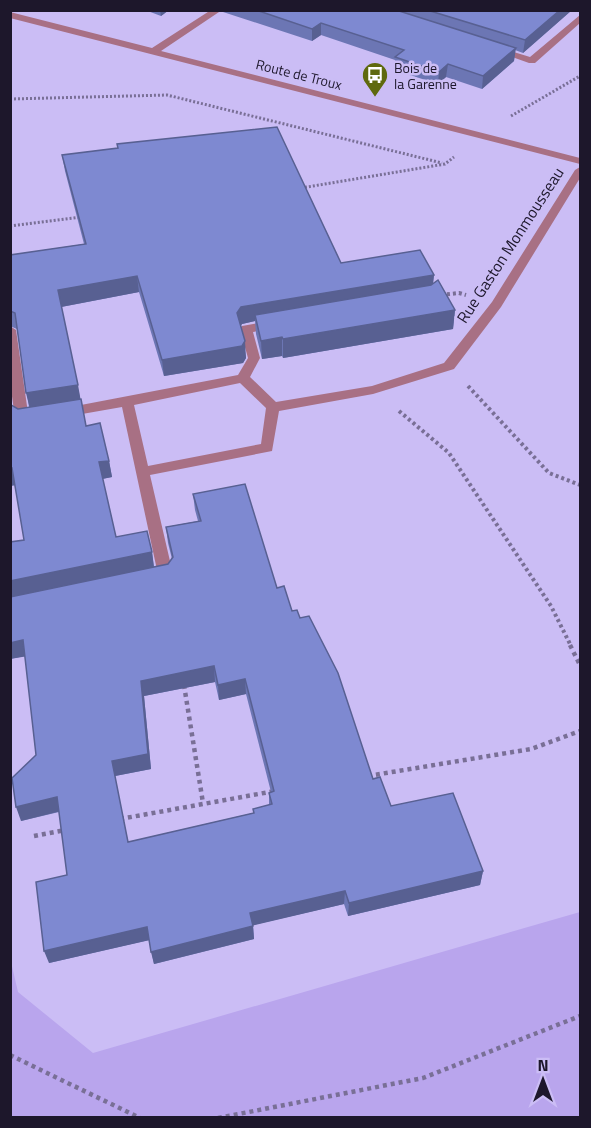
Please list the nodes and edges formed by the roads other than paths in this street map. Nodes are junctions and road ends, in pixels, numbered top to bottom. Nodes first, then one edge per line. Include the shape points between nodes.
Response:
1 (218, 10) edge
2 (10, 15) edge
3 (580, 18) edge
4 (488, 48) edge
5 (153, 52) junction
6 (580, 160) edge
7 (580, 170) edge
8 (292, 321) edge
9 (10, 330) edge
10 (243, 378) junction
11 (127, 402) junction
12 (273, 407) junction
13 (141, 472) junction
14 (143, 579) edge

1 - 5 street
2 - 5 street, Route de Troux
3 - 4 street via 532,61
5 - 6 street, Route de Troux
7 - 12 street, Rue Gaston Monmousseau via 497,304 449,366 373,390
8 - 10 street via 246,329 254,358
9 - 11 street via 22,418
10 - 11 street
10 - 12 street
11 - 13 street
12 - 13 street via 267,448
13 - 14 street via 165,574

